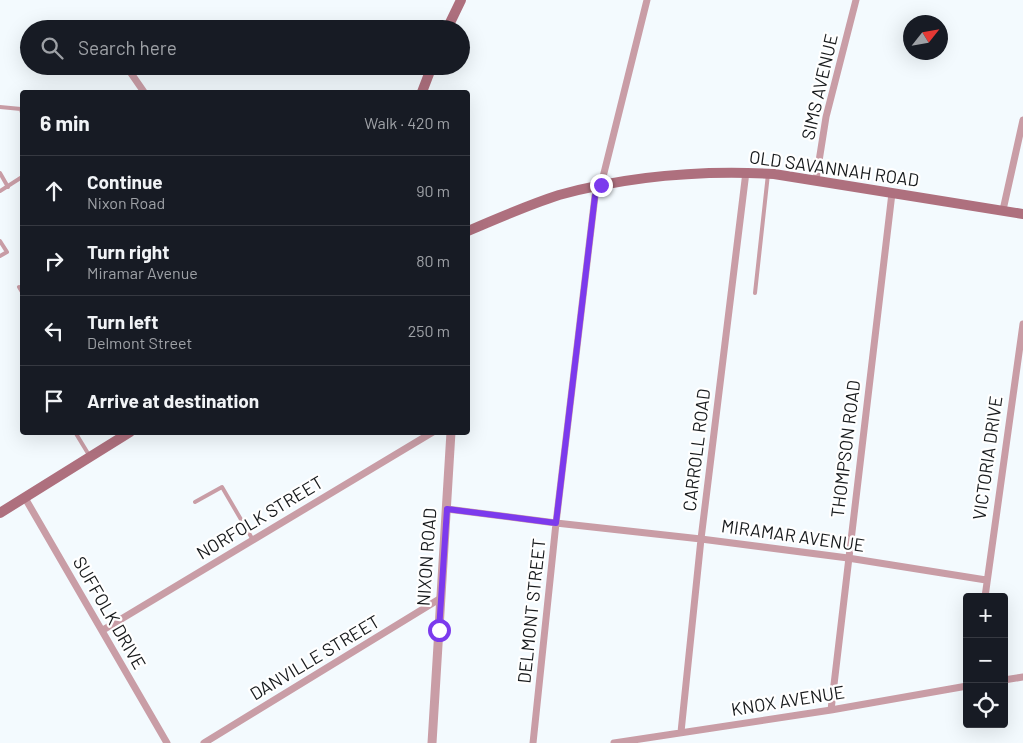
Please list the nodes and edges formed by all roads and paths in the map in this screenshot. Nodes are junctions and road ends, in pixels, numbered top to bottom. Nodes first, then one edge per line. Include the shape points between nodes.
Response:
1 (461, 0) edge
2 (647, 0) edge
3 (856, 0) edge
4 (451, 20) edge
5 (132, 75) edge
6 (429, 75) edge
7 (143, 90) edge
8 (423, 90) edge
9 (0, 106) edge
10 (20, 109) edge
11 (1023, 120) edge
12 (746, 172) junction
13 (0, 173) edge
14 (768, 174) junction
15 (20, 178) edge
16 (816, 180) junction
17 (601, 185) junction
18 (8, 187) junction
19 (0, 191) edge
20 (892, 193) junction
21 (1003, 210) junction
22 (1023, 214) edge
23 (470, 230) edge
24 (0, 241) edge
25 (0, 256) edge
26 (756, 293) dead end
27 (1023, 324) edge
28 (77, 435) edge
29 (126, 435) edge
30 (428, 435) edge
31 (451, 435) edge
32 (90, 457) junction
33 (25, 498) junction
34 (195, 502) dead end
35 (447, 509) junction
36 (0, 513) edge
37 (556, 523) junction
38 (701, 539) junction
39 (254, 540) junction
40 (848, 558) junction
41 (986, 580) junction
42 (985, 593) edge
43 (441, 598) junction
44 (103, 630) junction
45 (1023, 677) edge
46 (1008, 679) edge
47 (963, 687) edge
48 (831, 710) junction
49 (681, 732) junction
50 (167, 743) edge
51 (204, 743) edge
52 (432, 743) edge
53 (533, 743) edge
54 (614, 743) edge

1 - 4 main road
2 - 17 street, DELMONT STREET
3 - 16 street, SIMS AVENUE via 826,117
5 - 7 street
6 - 8 main road
9 - 10 lane
11 - 21 street
12 - 14 main road, OLD SAVANNAH ROAD
12 - 17 main road, OLD SAVANNAH ROAD via 676,174
12 - 38 street, CARROLL ROAD
13 - 18 lane
14 - 16 main road, OLD SAVANNAH ROAD
14 - 26 lane
15 - 18 lane
16 - 20 main road, OLD SAVANNAH ROAD
17 - 23 main road, OLD SAVANNAH ROAD via 532,204
17 - 37 street, DELMONT STREET via 595,196
18 - 19 lane
20 - 21 main road, OLD SAVANNAH ROAD
20 - 40 street, THOMPSON ROAD
21 - 22 main road, OLD SAVANNAH ROAD
24 - 25 lane via 6,252
27 - 41 street, VICTORIA DRIVE
28 - 32 lane
29 - 32 main road
30 - 39 street, NORFOLK STREET
31 - 35 street, NIXON ROAD
32 - 33 main road
33 - 36 main road
33 - 44 street, SUFFOLK DRIVE
34 - 39 lane via 222,486
35 - 37 street, MIRAMAR AVENUE
35 - 43 street, NIXON ROAD
37 - 38 street, MIRAMAR AVENUE
37 - 53 street, DELMONT STREET
38 - 40 street, MIRAMAR AVENUE
38 - 49 street, CARROLL ROAD
39 - 44 street, NORFOLK STREET
40 - 41 street, MIRAMAR AVENUE
40 - 48 street, THOMPSON ROAD
41 - 42 street, VICTORIA DRIVE
43 - 51 street, DANVILLE STREET
43 - 52 street, NIXON ROAD
44 - 50 street, SUFFOLK DRIVE
45 - 46 street
47 - 48 street, KNOX AVENUE
48 - 49 street, KNOX AVENUE
49 - 54 street, KNOX AVENUE

